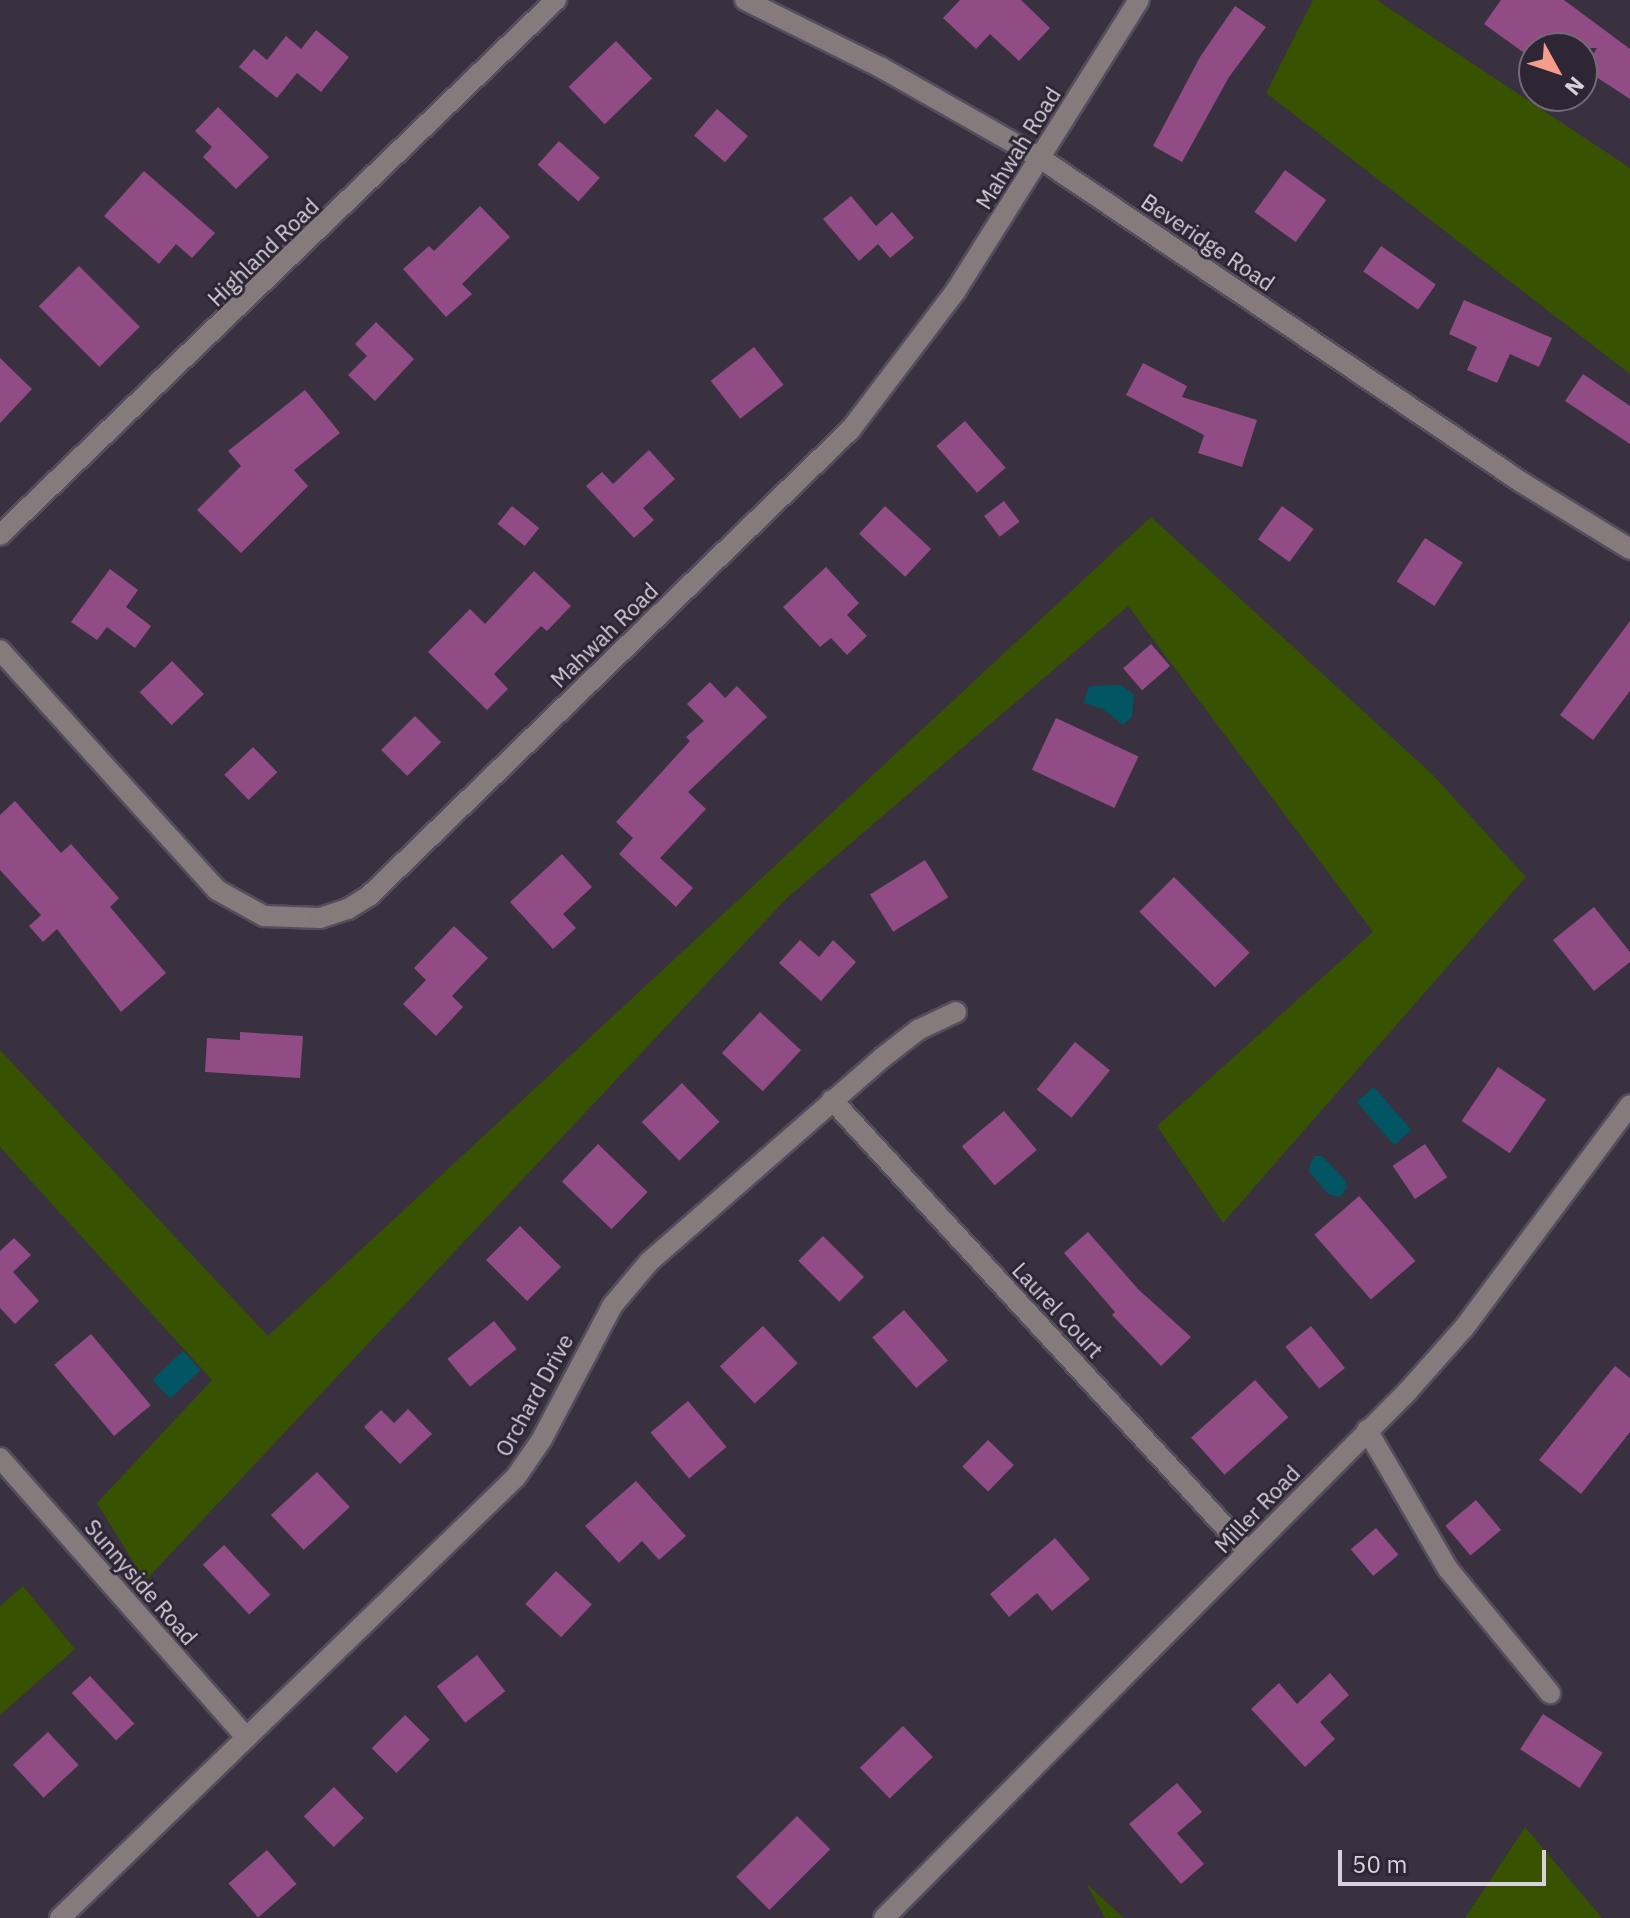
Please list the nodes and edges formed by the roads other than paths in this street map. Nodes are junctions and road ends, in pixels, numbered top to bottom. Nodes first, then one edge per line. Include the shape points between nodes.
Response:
1 (556, 0) edge
2 (745, 0) edge
3 (1139, 0) edge
4 (1040, 158) junction
5 (0, 535) edge
6 (1630, 549) edge
7 (0, 650) edge
8 (956, 1012) dead end
9 (832, 1100) junction
10 (1630, 1105) edge
11 (1367, 1430) junction
12 (0, 1458) edge
13 (1248, 1552) junction
14 (1550, 1693) dead end
15 (247, 1738) junction
16 (60, 1918) edge
17 (884, 1918) edge

1 - 5 street, Highland Road
2 - 4 street, Beveridge Road via 880,67
3 - 4 street, Mahwah Road
4 - 6 street, Beveridge Road via 1521,482
4 - 7 street, Mahwah Road via 955,292 851,429 369,896 348,909 295,920 264,916 217,890
8 - 9 street, Orchard Drive via 918,1030
9 - 13 street, Laurel Court
9 - 15 street, Orchard Drive via 649,1262 604,1318 542,1439 516,1477
10 - 11 street, Miller Road via 1464,1328
11 - 13 street, Miller Road
11 - 14 street via 1448,1569
12 - 15 street, Sunnyside Road
13 - 17 street, Miller Road
15 - 16 street, Orchard Drive

